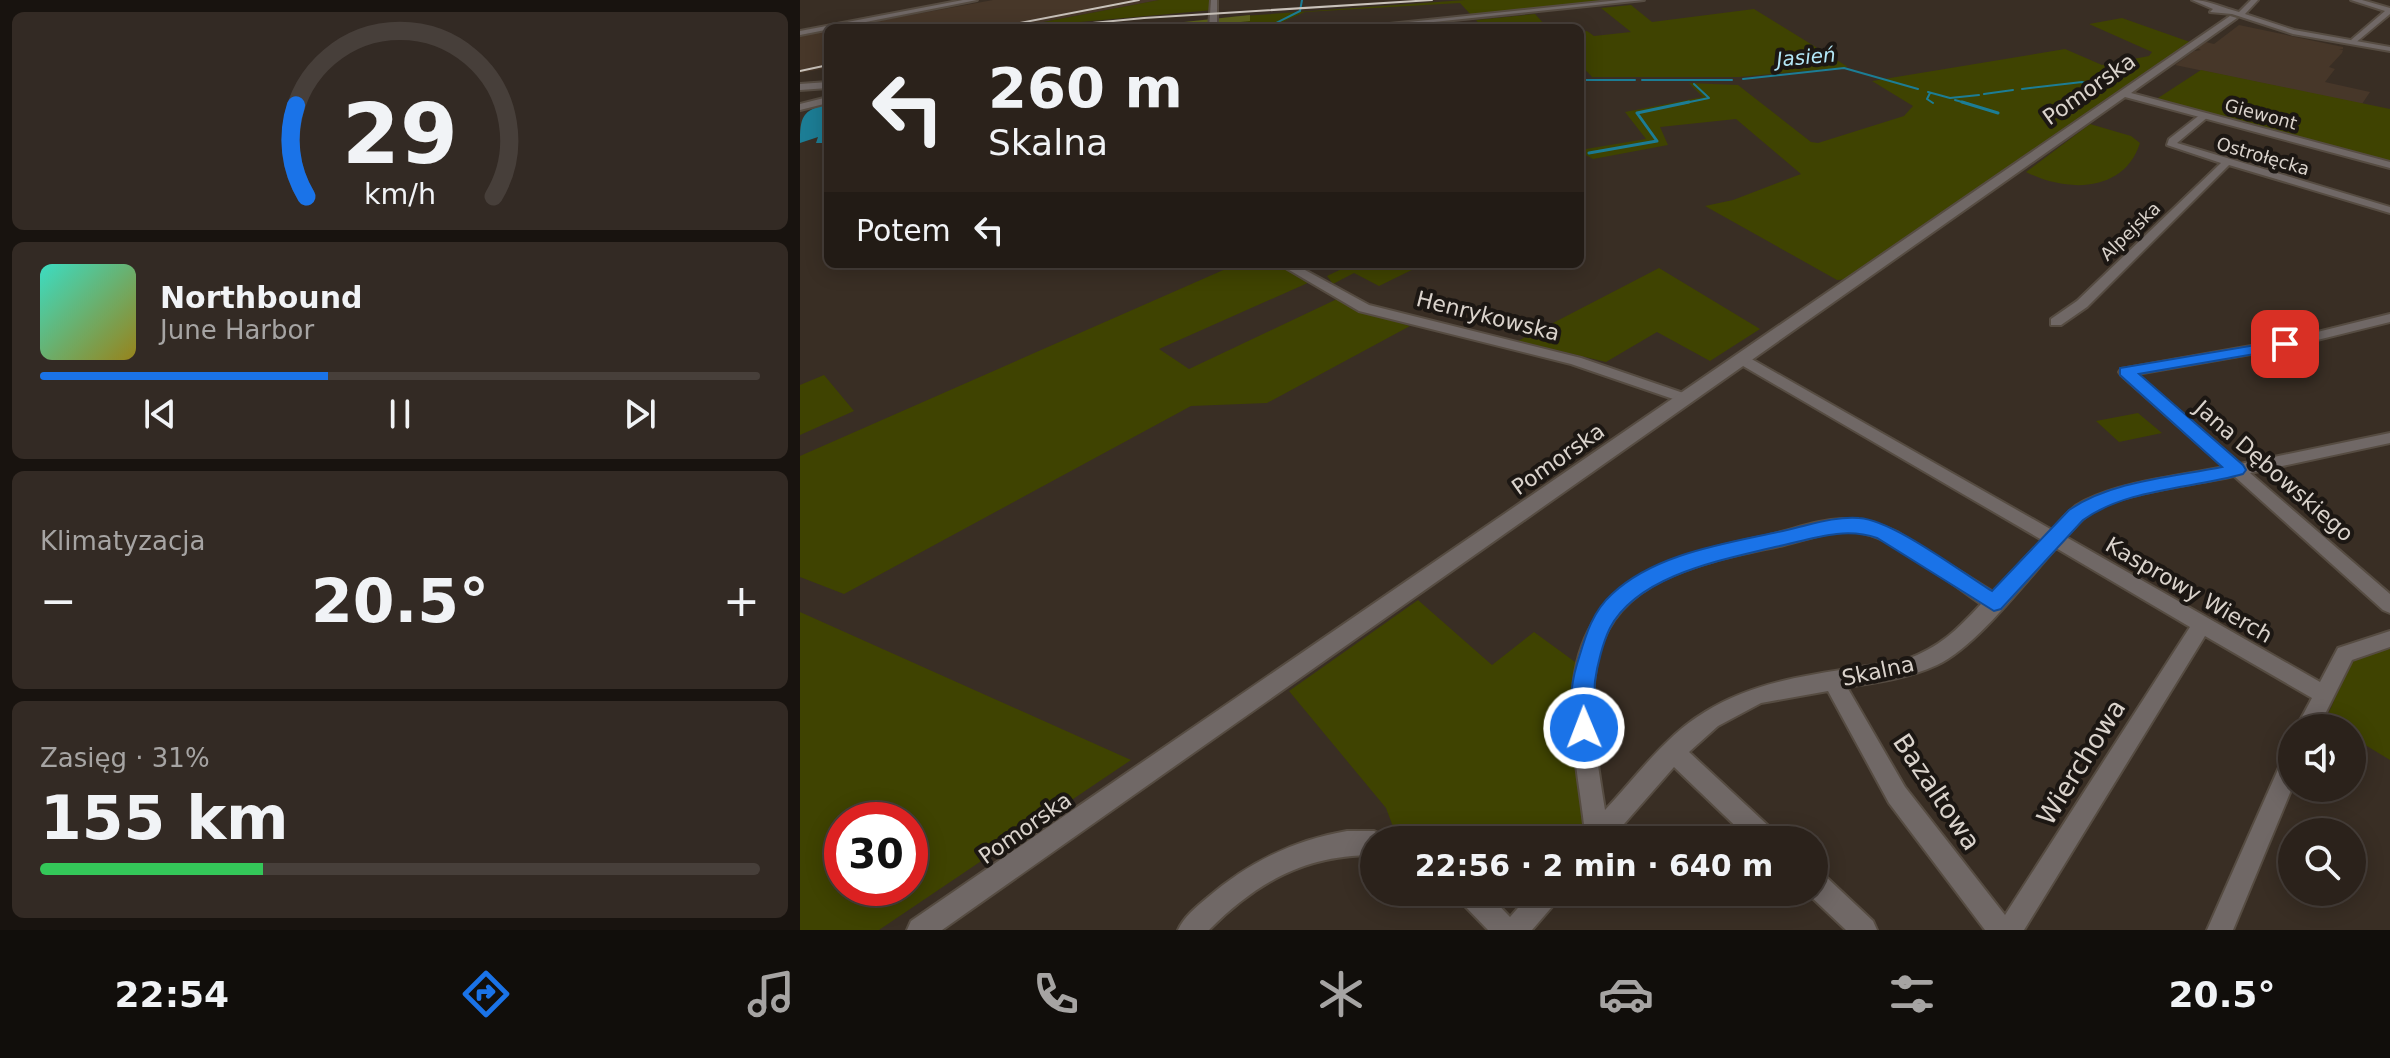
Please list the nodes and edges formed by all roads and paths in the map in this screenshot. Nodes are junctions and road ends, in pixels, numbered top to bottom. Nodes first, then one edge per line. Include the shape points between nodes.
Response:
1 (974, 0) edge
2 (988, 0) edge
3 (1214, 0) edge
4 (1641, 0) edge
5 (2195, 0) edge
6 (2255, 0) edge
7 (2354, 0) edge
8 (965, 4) junction
9 (2390, 10) edge
10 (2220, 14) junction
11 (2239, 14) junction
12 (847, 24) edge
13 (1213, 24) edge
14 (1396, 24) edge
15 (824, 29) edge
16 (800, 33) edge
17 (2354, 42) junction
18 (2390, 49) edge
19 (824, 85) edge
20 (800, 87) edge
21 (2123, 94) junction
22 (824, 101) edge
23 (800, 107) edge
24 (2204, 116) junction
25 (2226, 163) junction
26 (2390, 165) edge
27 (2390, 210) edge
28 (1292, 268) edge
29 (2390, 318) edge
30 (2056, 322) dead end
31 (1743, 360) junction
32 (1687, 399) junction
33 (2390, 438) edge
34 (2237, 470) junction
35 (2053, 539) junction
36 (1994, 603) junction
37 (2390, 605) edge
38 (2201, 625) junction
39 (2390, 639) edge
40 (1833, 681) junction
41 (2323, 694) junction
42 (2314, 714) edge
43 (1673, 752) junction
44 (2278, 795) edge
45 (1595, 826) edge
46 (1607, 826) edge
47 (1752, 826) edge
48 (1360, 844) edge
49 (1828, 896) edge
50 (1482, 906) edge
51 (1536, 906) edge
52 (920, 930) edge
53 (1191, 930) edge
54 (1505, 930) edge
55 (1515, 930) edge
56 (1864, 930) edge
57 (2001, 930) edge
58 (2010, 930) edge
59 (2220, 930) edge

1 - 8 street
2 - 8 street
3 - 13 street
4 - 14 street
5 - 10 street
6 - 11 street, Pomorska
7 - 9 street
8 - 12 street
9 - 17 street
10 - 11 street, Pomorska
10 - 11 street
10 - 21 street, Pomorska
11 - 17 street via 2293,32
15 - 16 street
17 - 18 street
19 - 20 street
21 - 24 street, Giewont
21 - 31 street, Pomorska
22 - 23 street
24 - 25 street, Ostrołęcka via 2170,143
24 - 26 street, Giewont
25 - 27 street, Ostrołęcka
25 - 30 street, Alpejska via 2082,304
28 - 32 street, Henrykowska via 1364,308 1576,361
29 - 34 street, Jana Dębowskiego via 2285,344 2126,372
31 - 32 street, Pomorska
31 - 35 street, Kasprowy Wierch
32 - 52 street, Pomorska
33 - 34 street, Skalna
34 - 35 street, Skalna via 2108,498 2076,515
34 - 37 street, Jana Dębowskiego
35 - 36 street, Skalna
35 - 38 street, Kasprowy Wierch
36 - 40 street, Skalna via 1958,642 1932,658
36 - 45 street via 1884,533 1860,525 1725,552 1653,577 1611,608 1589,657 1583,711
38 - 41 street, Kasprowy Wierch
38 - 58 street, Wierchowa
39 - 41 street via 2345,654
40 - 43 street, Skalna via 1758,695 1711,719
40 - 57 street, Bazaltowa via 1897,795
41 - 42 street
43 - 46 street, Skalna
43 - 47 street
44 - 59 street
48 - 53 street via 1324,845 1284,860 1230,893
49 - 56 street
50 - 54 street
51 - 55 street

